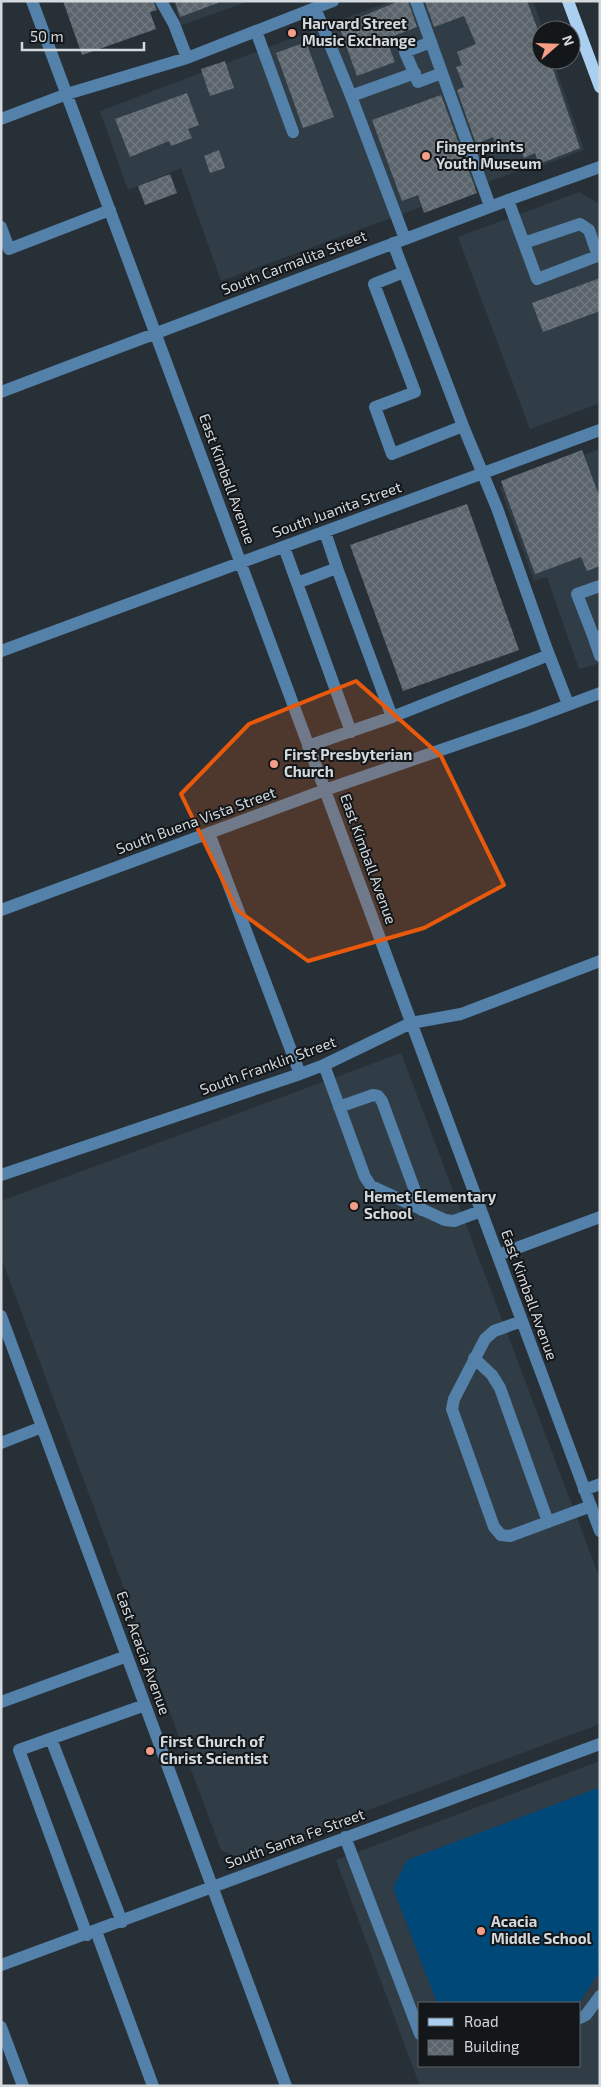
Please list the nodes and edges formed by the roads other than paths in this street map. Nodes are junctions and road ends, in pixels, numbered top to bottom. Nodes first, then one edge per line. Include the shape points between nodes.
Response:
1 (32, 1) edge
2 (161, 1) edge
3 (333, 1) edge
4 (416, 1) edge
5 (568, 1) edge
6 (314, 8) junction
7 (256, 31) junction
8 (431, 42) junction
9 (187, 58) junction
10 (415, 73) junction
11 (442, 73) junction
12 (600, 87) edge
13 (67, 94) junction
14 (351, 96) junction
15 (1, 119) edge
16 (294, 132) dead end
17 (600, 167) edge
18 (508, 200) junction
19 (490, 206) junction
20 (110, 210) junction
21 (1, 227) edge
22 (399, 241) junction
23 (524, 243) junction
24 (599, 255) edge
25 (404, 272) junction
26 (155, 334) junction
27 (1, 392) edge
28 (463, 426) junction
29 (599, 434) edge
30 (484, 473) junction
31 (325, 532) junction
32 (284, 547) junction
33 (240, 563) junction
34 (337, 568) junction
35 (297, 583) junction
36 (600, 586) edge
37 (597, 637) edge
38 (1, 652) edge
39 (549, 655) junction
40 (600, 656) edge
41 (600, 692) edge
42 (568, 704) junction
43 (392, 717) junction
44 (351, 732) junction
45 (308, 746) junction
46 (325, 790) junction
47 (209, 833) junction
48 (1, 910) edge
49 (600, 961) edge
50 (411, 1023) junction
51 (324, 1065) junction
52 (300, 1074) junction
53 (339, 1107) junction
54 (1, 1175) edge
55 (422, 1210) junction
56 (481, 1211) junction
57 (600, 1217) edge
58 (498, 1255) junction
59 (1, 1316) edge
60 (522, 1321) junction
61 (474, 1358) junction
62 (42, 1427) junction
63 (1, 1443) edge
64 (600, 1484) edge
65 (584, 1490) junction
66 (591, 1506) junction
67 (548, 1522) junction
68 (600, 1530) edge
69 (127, 1656) junction
70 (1, 1702) edge
71 (145, 1705) junction
72 (51, 1739) junction
73 (600, 1744) edge
74 (346, 1837) junction
75 (212, 1887) junction
76 (122, 1922) junction
77 (91, 1933) junction
78 (1, 1965) edge
79 (600, 1996) edge
80 (600, 2014) edge
81 (583, 2017) edge
82 (1, 2027) edge
83 (418, 2029) edge
84 (23, 2086) edge
85 (153, 2086) edge
86 (286, 2086) edge

1 - 13 street, East Kimball Avenue
2 - 9 street
3 - 6 street
4 - 8 street
5 - 12 main road
6 - 7 street
6 - 14 street
7 - 9 street
7 - 16 street
8 - 10 street via 405,52
8 - 11 street
9 - 13 street
10 - 11 street via 418,82
10 - 14 street
11 - 19 street
13 - 15 street
13 - 20 street, East Kimball Avenue
14 - 22 street
17 - 18 street, South Carmalita Street
18 - 19 street, South Carmalita Street
18 - 23 street
19 - 22 street, South Carmalita Street
20 - 21 street via 9,249
20 - 26 street, East Kimball Avenue
22 - 25 street
22 - 26 street, South Carmalita Street
23 - 24 street via 580,224 589,230
23 - 24 street via 537,279
25 - 28 street
25 - 28 street via 374,284 415,392 375,407 392,454
26 - 27 street, South Carmalita Street
26 - 33 street, East Kimball Avenue
28 - 30 street
29 - 30 street, South Juanita Street
30 - 31 street, South Juanita Street
30 - 39 street
31 - 32 street, South Juanita Street
31 - 34 street
32 - 33 street, South Juanita Street
32 - 35 street
33 - 38 street, South Juanita Street
33 - 45 street, East Kimball Avenue
34 - 35 street
34 - 43 street
35 - 44 street
36 - 37 street via 576,594
37 - 40 street
39 - 42 street
39 - 43 street
41 - 42 street, South Buena Vista Street
42 - 46 street, South Buena Vista Street
43 - 44 street
44 - 45 street
45 - 46 street, East Kimball Avenue
46 - 47 street, South Buena Vista Street
46 - 50 street, East Kimball Avenue
47 - 48 street, South Buena Vista Street
47 - 52 street
49 - 50 street, South Franklin Street via 461,1014
50 - 51 street, South Franklin Street
50 - 56 street, East Kimball Avenue
51 - 52 street, South Franklin Street
51 - 53 street
52 - 54 street, South Franklin Street
53 - 55 street via 371,1186
53 - 55 street via 378,1096
55 - 56 street via 445,1220
56 - 58 street, East Kimball Avenue
57 - 58 street
58 - 60 street, East Kimball Avenue
59 - 62 street, East Acacia Avenue
60 - 61 street via 494,1331
60 - 65 street, East Kimball Avenue
61 - 67 street via 500,1388
61 - 67 street via 452,1409 494,1526 500,1535 510,1536
62 - 63 street
62 - 69 street, East Acacia Avenue
64 - 65 street
65 - 66 street, East Kimball Avenue
66 - 67 street
66 - 68 street, East Kimball Avenue
69 - 70 street
69 - 71 street, East Acacia Avenue
71 - 72 street
71 - 75 street, East Acacia Avenue
72 - 76 street
72 - 77 street via 19,1750
73 - 74 street, South Santa Fe Street
74 - 75 street, South Santa Fe Street
74 - 83 street
75 - 76 street, South Santa Fe Street
75 - 86 street, East Acacia Avenue
76 - 77 street, South Santa Fe Street
77 - 78 street, South Santa Fe Street
77 - 85 street
79 - 81 street
80 - 81 street
82 - 84 street

